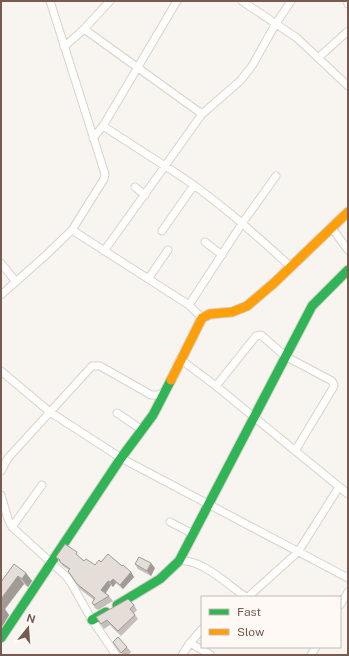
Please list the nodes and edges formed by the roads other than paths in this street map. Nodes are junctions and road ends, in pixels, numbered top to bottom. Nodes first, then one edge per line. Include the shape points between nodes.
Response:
1 (50, 1) edge
2 (110, 1) edge
3 (177, 1) edge
4 (242, 1) edge
5 (291, 1) edge
6 (275, 25) junction
7 (84, 29) junction
8 (348, 31) edge
9 (64, 47) junction
10 (318, 58) junction
11 (138, 67) junction
12 (348, 86) edge
13 (202, 114) junction
14 (103, 126) junction
15 (94, 138) junction
16 (165, 166) junction
17 (276, 176) dead end
18 (194, 185) junction
19 (135, 187) dead end
20 (145, 194) junction
21 (348, 212) edge
22 (243, 222) junction
23 (334, 225) junction
24 (72, 230) junction
25 (162, 232) dead end
26 (205, 242) dead end
27 (168, 250) dead end
28 (348, 250) edge
29 (104, 251) junction
30 (222, 256) junction
31 (1, 263) edge
32 (290, 266) junction
33 (348, 270) edge
34 (148, 279) junction
35 (16, 282) junction
36 (1, 295) edge
37 (189, 305) junction
38 (202, 318) junction
39 (285, 356) junction
40 (180, 359) junction
41 (1, 371) edge
42 (216, 386) junction
43 (165, 392) junction
44 (50, 412) junction
45 (117, 413) dead end
46 (254, 418) junction
47 (142, 430) junction
48 (295, 451) junction
49 (121, 458) junction
50 (1, 472) edge
51 (42, 485) dead end
52 (339, 487) junction
53 (348, 494) edge
54 (1, 495) edge
55 (210, 504) junction
56 (170, 522) dead end
57 (12, 527) junction
58 (193, 534) junction
59 (298, 552) junction
60 (179, 561) junction
61 (51, 564) junction
62 (348, 578) edge
63 (236, 591) junction
64 (348, 592) edge
65 (231, 596) edge
66 (245, 596) edge
67 (248, 596) edge
68 (341, 603) edge
69 (92, 620) junction
70 (201, 630) edge
71 (1, 638) edge
72 (190, 643) junction
73 (116, 655) edge
74 (182, 655) edge
75 (212, 655) edge

1 - 9 street
2 - 7 street
3 - 11 street
4 - 6 street
5 - 6 street
6 - 10 street via 297,38
6 - 13 street via 252,66 240,81
7 - 9 street
7 - 11 street
8 - 10 street
9 - 15 street
10 - 12 street
11 - 13 street
11 - 14 street
13 - 16 street
14 - 15 street
14 - 16 street
15 - 24 street via 104,179
16 - 18 street
16 - 20 street
17 - 22 street
18 - 22 street
18 - 25 street
19 - 20 street
20 - 29 street
21 - 23 street
22 - 30 street
22 - 32 street
23 - 28 street
23 - 32 street
24 - 29 street
24 - 35 street
26 - 30 street
27 - 34 street
29 - 34 street
30 - 37 street
31 - 35 street
32 - 38 street via 248,306
33 - 39 street via 314,303
34 - 37 street
35 - 36 street
37 - 38 street
38 - 40 street
39 - 42 street via 262,336 256,336
39 - 46 street
39 - 48 street via 332,381 334,385
40 - 42 street
40 - 43 street
41 - 44 street
42 - 46 street
43 - 44 street via 151,395 100,366 92,366
43 - 47 street
44 - 49 street
44 - 50 street via 8,458
45 - 47 street
46 - 48 street
46 - 55 street
47 - 49 street
48 - 52 street
49 - 55 street
49 - 61 street
51 - 57 street
52 - 53 street
52 - 59 street
54 - 57 street
55 - 58 street
55 - 59 street
56 - 58 street
57 - 61 street
58 - 60 street
59 - 62 street
59 - 67 street
60 - 63 street via 203,567
60 - 69 street via 160,579
61 - 69 street via 71,583
61 - 71 street
63 - 65 street
63 - 66 street
64 - 68 street
69 - 73 street
70 - 72 street
72 - 74 street
72 - 75 street

